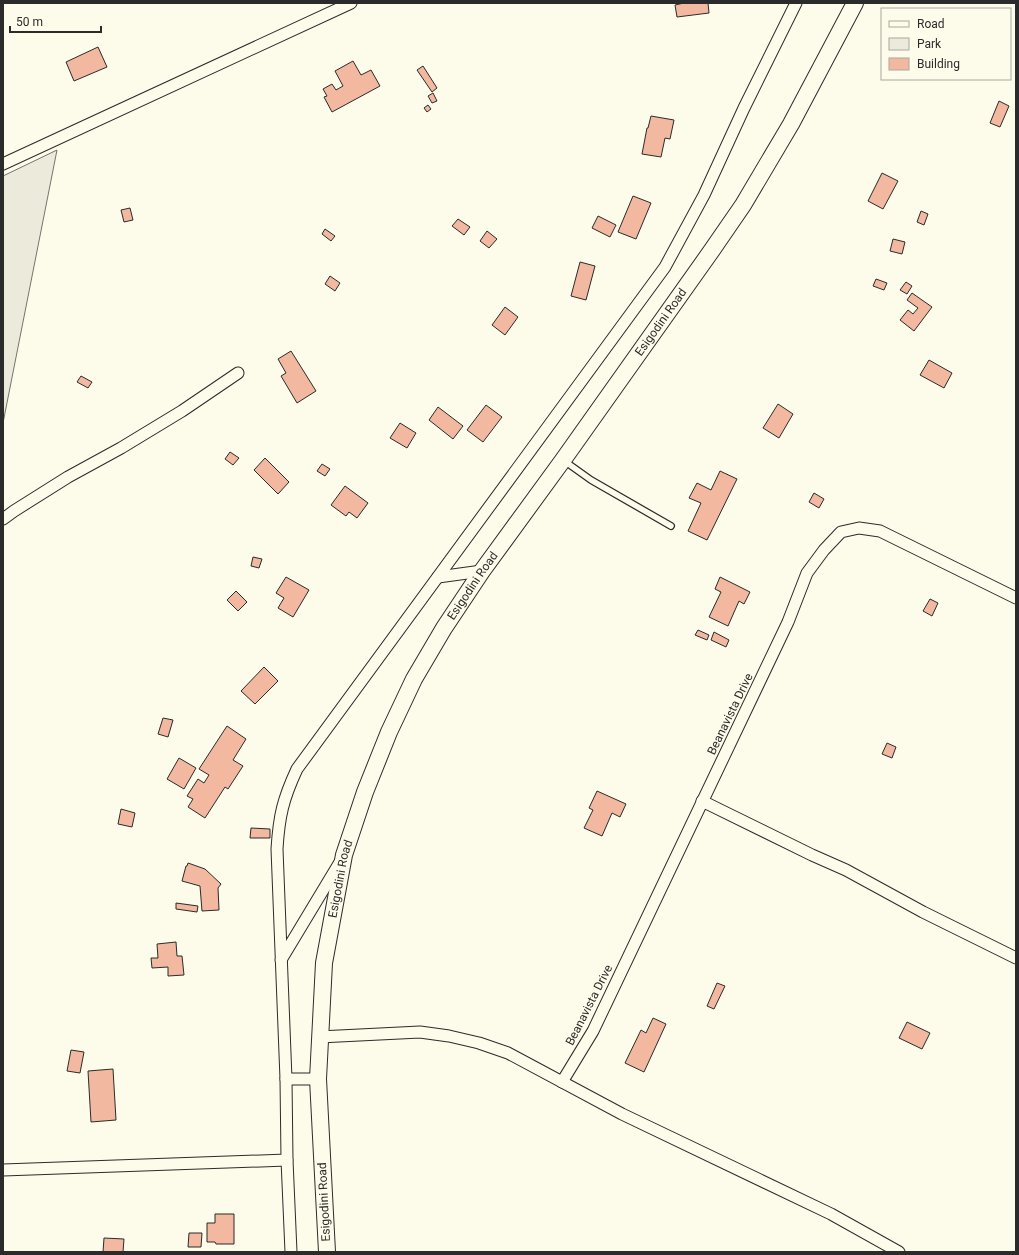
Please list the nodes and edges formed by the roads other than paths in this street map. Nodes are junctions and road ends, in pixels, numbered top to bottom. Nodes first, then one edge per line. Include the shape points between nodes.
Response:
1 (351, 3) edge
2 (796, 3) edge
3 (855, 3) edge
4 (3, 164) edge
5 (238, 374) dead end
6 (563, 460) junction
7 (3, 519) edge
8 (671, 526) dead end
9 (482, 571) junction
10 (438, 577) junction
11 (1016, 598) edge
12 (702, 801) junction
13 (344, 855) junction
14 (1016, 958) edge
15 (281, 960) junction
16 (319, 1037) junction
17 (318, 1078) junction
18 (286, 1079) junction
19 (562, 1082) junction
20 (287, 1160) junction
21 (3, 1170) edge
22 (292, 1252) edge
23 (327, 1252) edge
24 (899, 1252) edge

1 - 4 street
2 - 10 street via 704,195 665,267
3 - 6 main road, Esigodini Road via 791,124 743,205
5 - 7 street via 182,411 68,477
6 - 8 lane via 591,480
6 - 9 main road, Esigodini Road
9 - 10 street
9 - 13 main road, Esigodini Road via 414,679 365,792
10 - 15 street via 297,769 287,791 281,809 277,849
11 - 12 street, Beanavista Drive via 880,531 859,528 841,532 807,573 788,622
12 - 14 street via 846,870 922,912
12 - 19 street, Beanavista Drive via 593,1031
13 - 15 street
13 - 16 main road, Esigodini Road via 324,963
15 - 18 street
16 - 17 main road, Esigodini Road
16 - 19 street via 420,1032 449,1036 508,1053
17 - 18 street
17 - 23 main road, Esigodini Road
18 - 20 street
19 - 24 street via 831,1214
20 - 21 street
20 - 22 street

